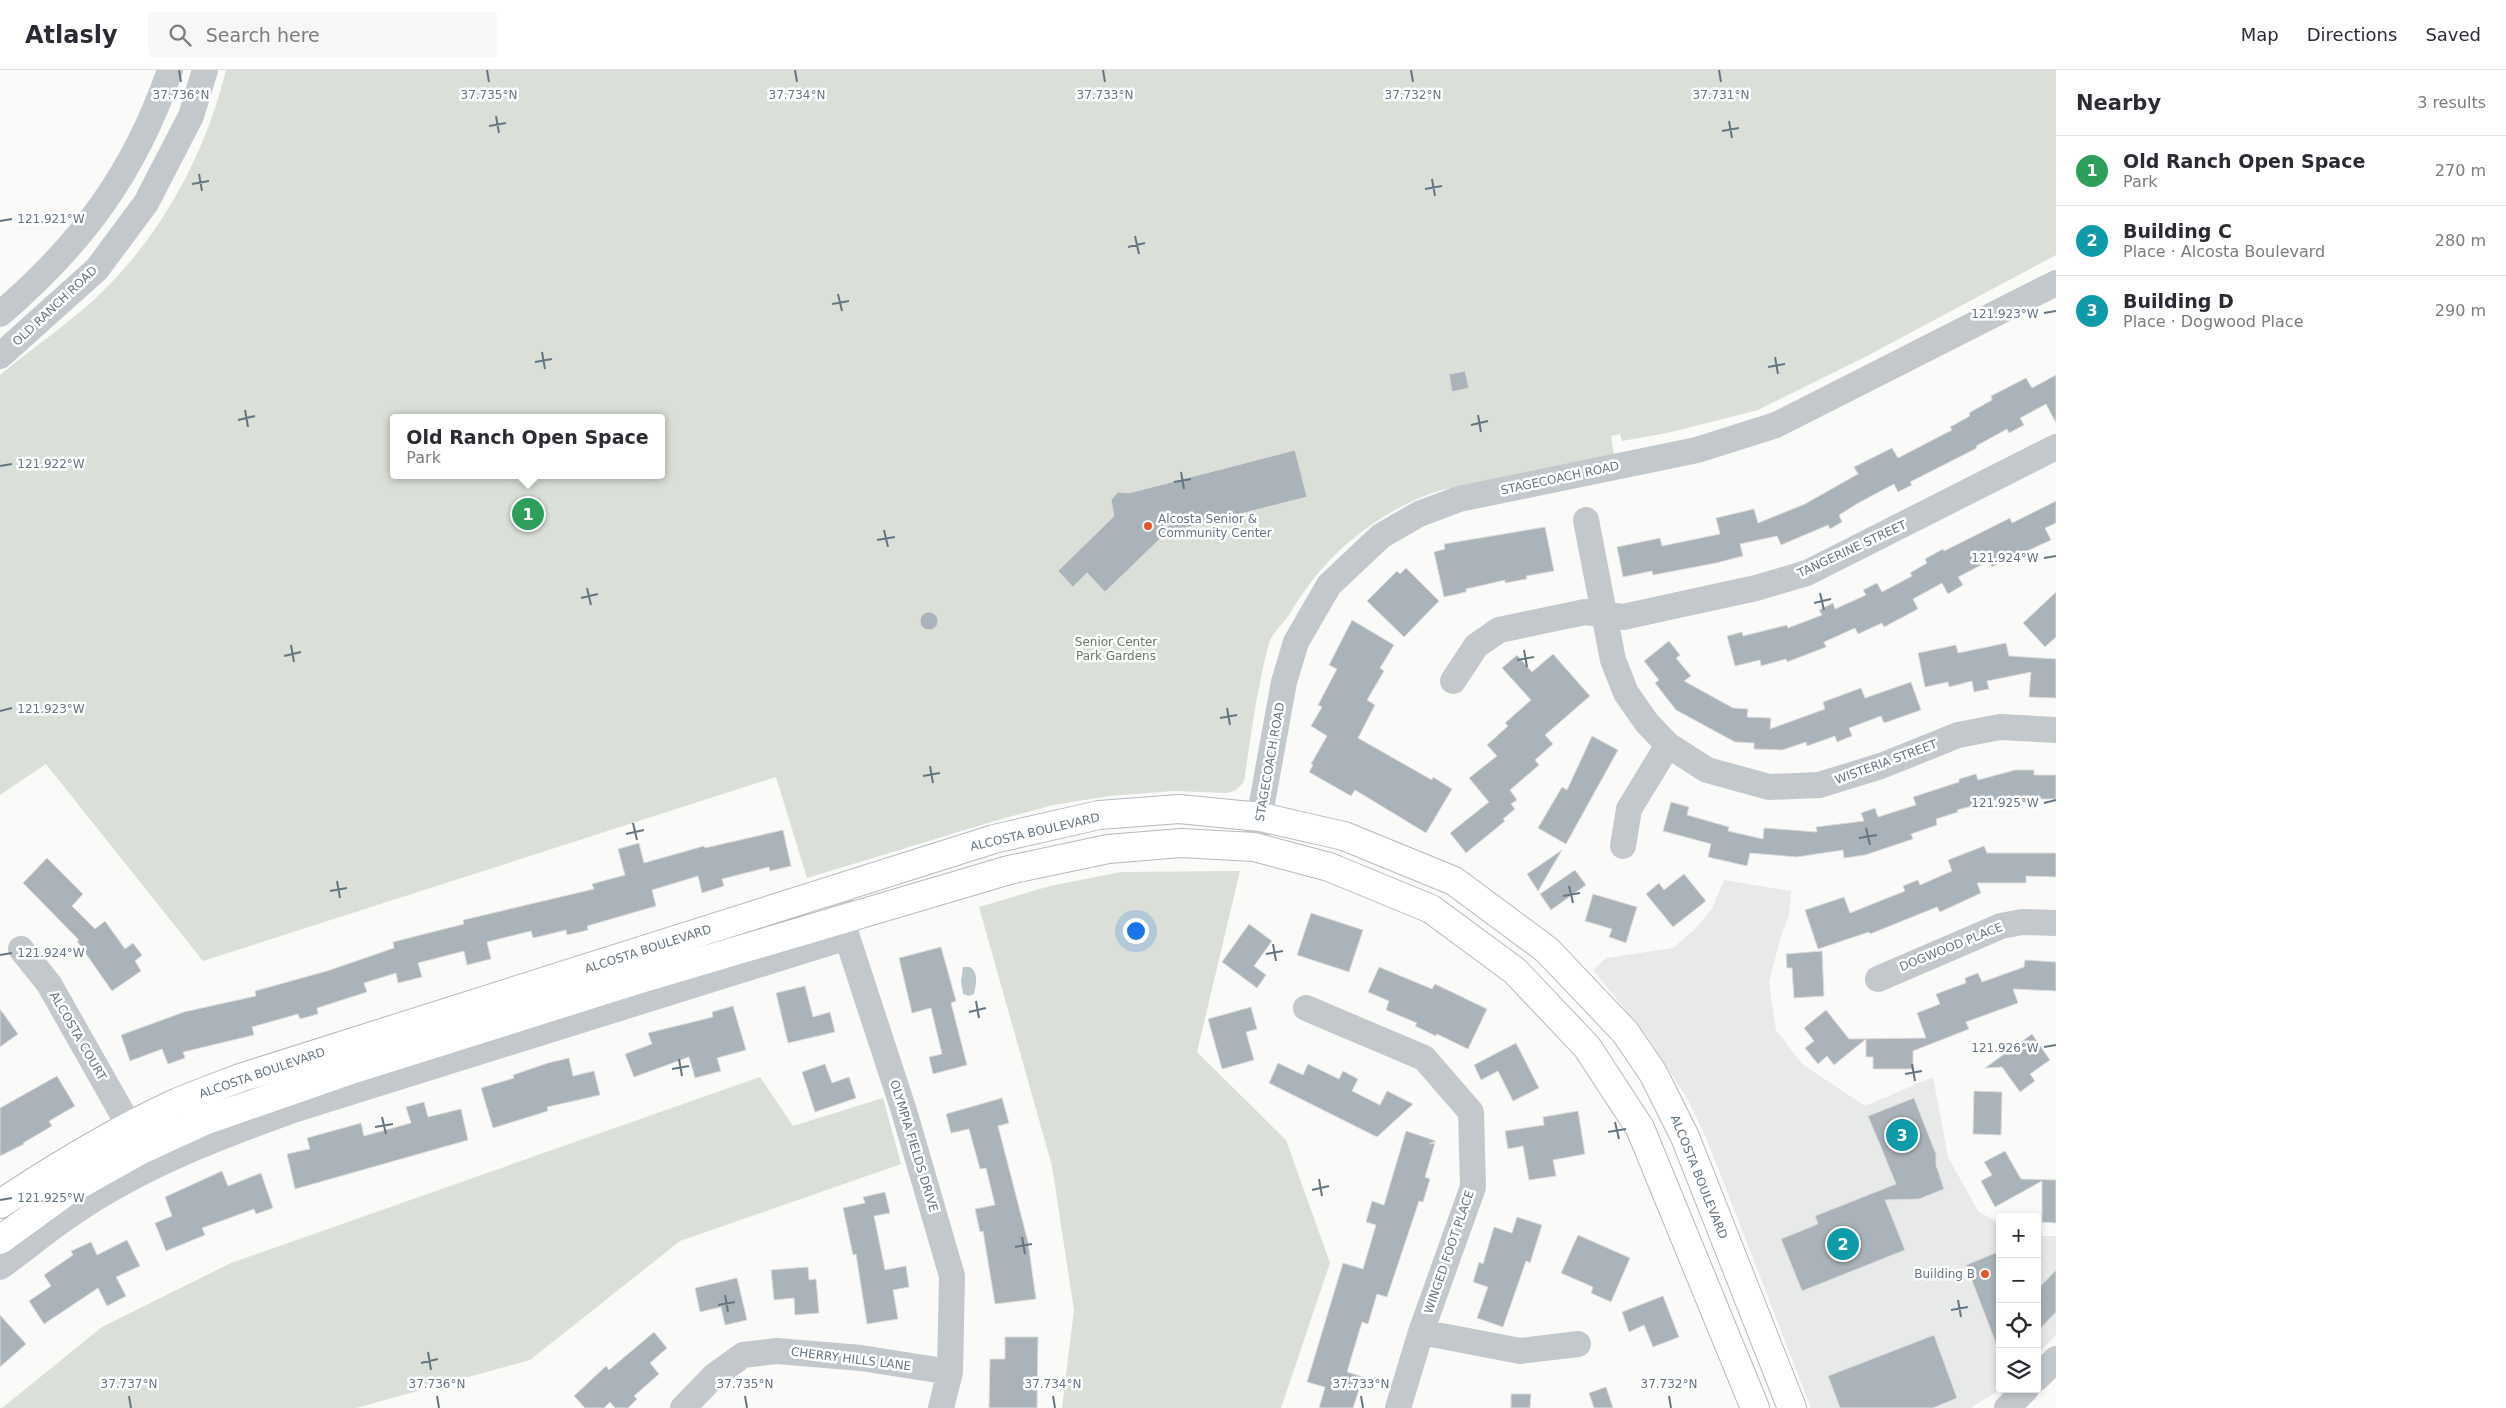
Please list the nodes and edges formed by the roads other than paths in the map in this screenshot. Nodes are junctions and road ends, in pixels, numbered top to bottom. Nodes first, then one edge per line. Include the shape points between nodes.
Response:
1 (170, 70) edge
2 (205, 70) edge
3 (2056, 283) edge
4 (0, 314) edge
5 (0, 356) edge
6 (2056, 447) edge
7 (1586, 520) dead end
8 (1605, 614) junction
9 (1453, 681) dead end
10 (2056, 730) edge
11 (1668, 745) junction
12 (1261, 817) junction
13 (1623, 846) dead end
14 (1254, 847) junction
15 (837, 889) junction
16 (2056, 924) edge
17 (845, 927) junction
18 (21, 949) dead end
19 (1878, 979) dead end
20 (1306, 1008) dead end
21 (130, 1127) junction
22 (0, 1204) edge
23 (0, 1240) edge
24 (0, 1267) edge
25 (1421, 1332) junction
26 (1578, 1344) dead end
27 (2056, 1359) edge
28 (950, 1372) junction
29 (2041, 1374) edge
30 (2022, 1393) edge
31 (683, 1408) edge
32 (940, 1408) edge
33 (1398, 1408) edge
34 (1755, 1408) edge
35 (1792, 1408) edge
36 (2007, 1408) edge

1 - 4 street via 161,98 121,180 76,242
2 - 5 street, OLD RANCH ROAD via 191,116 146,203 97,269
3 - 12 street, STAGECOACH ROAD via 1776,425 1697,450 1458,499 1419,514 1381,536 1329,585 1296,642 1284,682
6 - 8 street, TANGERINE STREET via 1807,573 1756,588 1623,617
7 - 8 street, WISTERIA STREET
8 - 9 street, TANGERINE STREET via 1585,612 1499,630 1476,646
8 - 11 street, WISTERIA STREET via 1613,660 1626,693
10 - 11 street, WISTERIA STREET via 2000,728 1958,736 1819,786 1769,787 1707,770
11 - 13 street via 1629,809
12 - 14 street, STAGECOACH ROAD
12 - 15 main road, ALCOSTA BOULEVARD via 1180,810 1099,816 994,838
12 - 35 main road, ALCOSTA BOULEVARD via 1344,836 1454,881 1547,950 1625,1032 1653,1073 1686,1137
14 - 17 main road, ALCOSTA BOULEVARD via 1181,843 1108,848 1009,870
14 - 34 main road, ALCOSTA BOULEVARD via 1329,867 1431,909 1515,971 1587,1047 1640,1128
15 - 17 street, OLYMPIA FIELDS DRIVE
15 - 21 main road, ALCOSTA BOULEVARD via 240,1078 176,1103
16 - 19 street, DOGWOOD PLACE via 2022,922 2000,926
17 - 23 main road, ALCOSTA BOULEVARD via 348,1071 204,1121 139,1151 66,1192
17 - 24 street, ALCOSTA BOULEVARD via 214,1138 138,1174 70,1214
17 - 28 street, OLYMPIA FIELDS DRIVE via 904,1110 952,1276
18 - 21 street, ALCOSTA COURT via 49,984
20 - 25 street, WINGED FOOT PLACE via 1424,1058 1470,1112 1472,1187
21 - 22 main road, ALCOSTA BOULEVARD via 47,1173
25 - 26 street via 1520,1351
25 - 33 street, WINGED FOOT PLACE
27 - 29 street
28 - 31 street, CHERRY HILLS LANE via 777,1351 743,1355 714,1376
28 - 32 street, OLYMPIA FIELDS DRIVE
30 - 36 street

